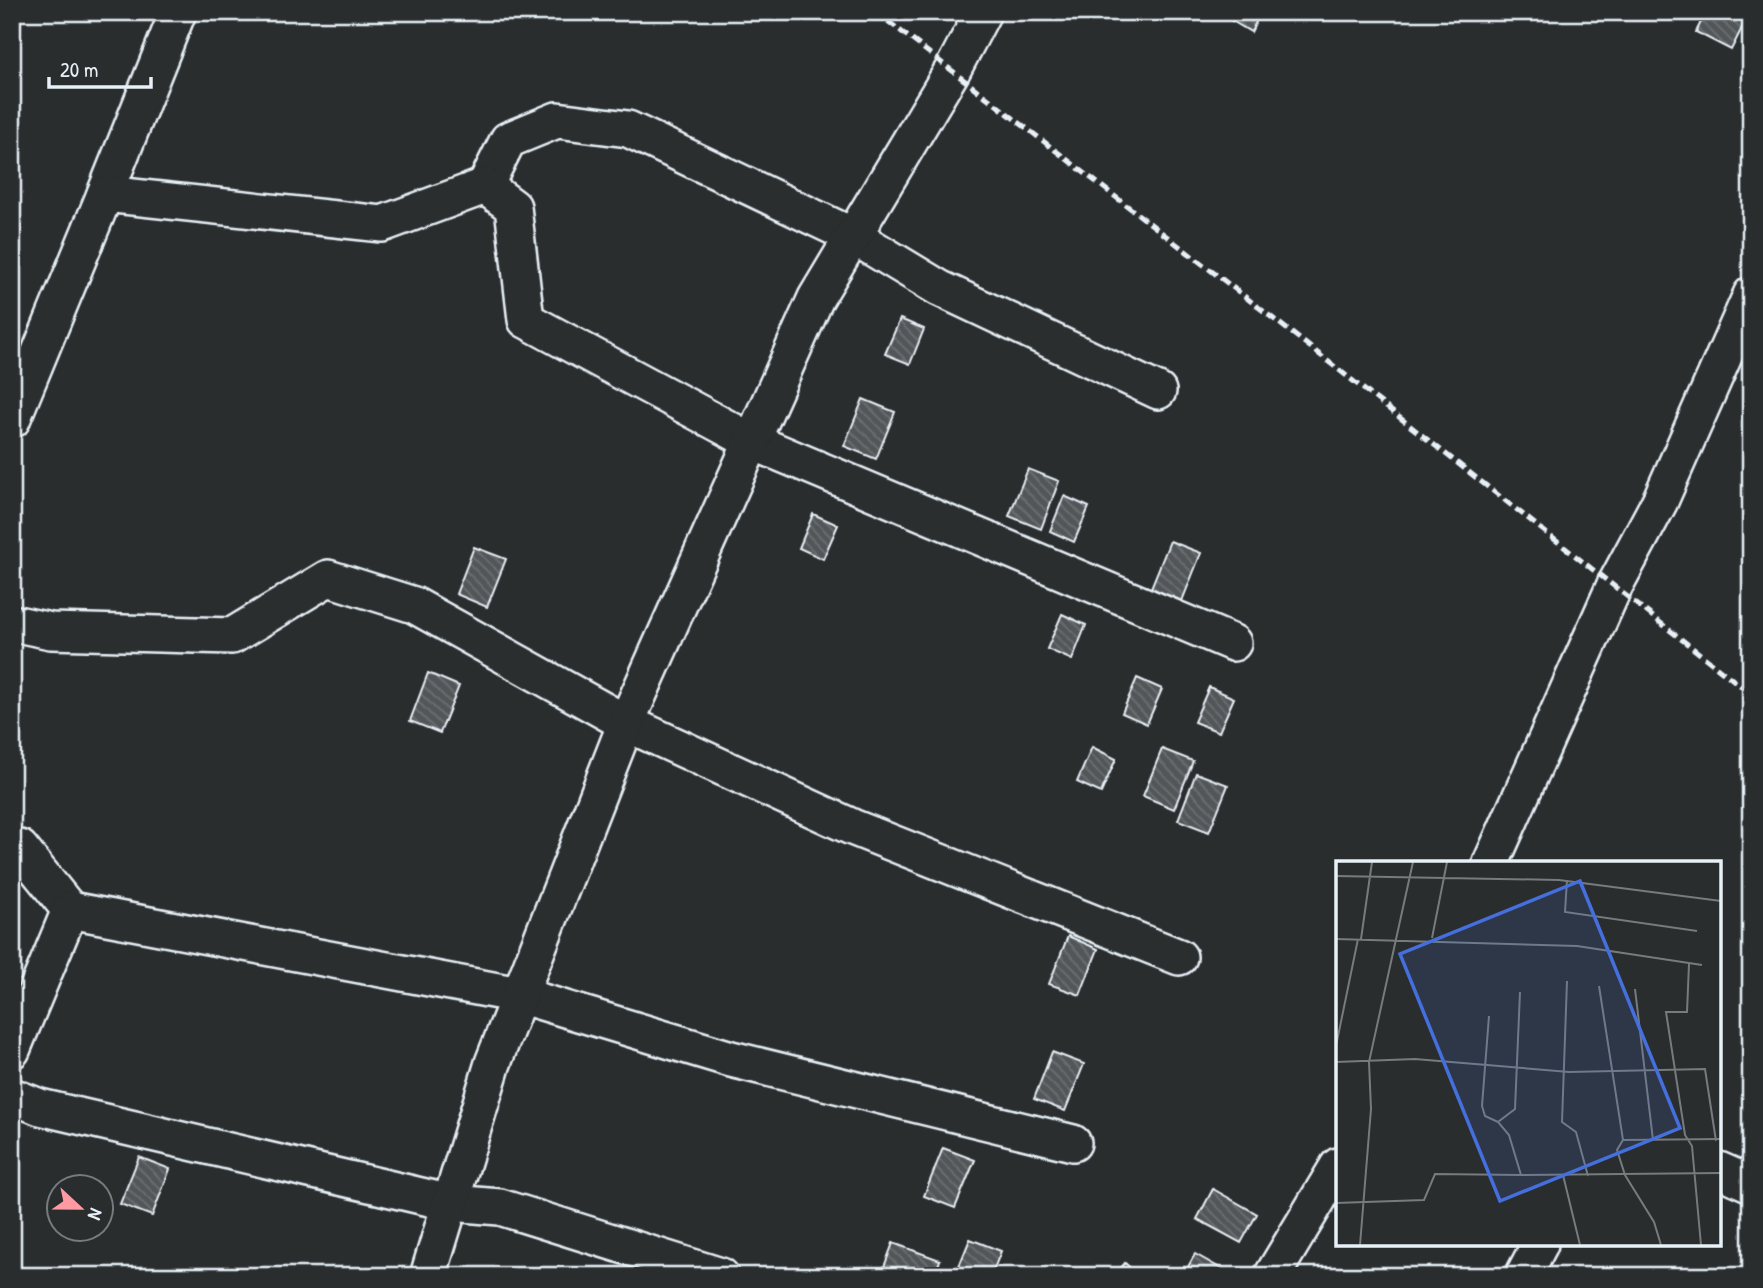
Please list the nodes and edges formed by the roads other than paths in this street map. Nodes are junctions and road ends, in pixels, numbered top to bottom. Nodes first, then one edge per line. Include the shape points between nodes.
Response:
1 (178, 12) edge
2 (983, 12) edge
3 (485, 186) junction
4 (105, 194) junction
5 (853, 236) junction
6 (1751, 295) edge
7 (1158, 391) dead end
8 (12, 420) edge
9 (751, 441) junction
10 (12, 623) edge
11 (1233, 643) dead end
12 (626, 723) junction
13 (12, 847) edge
14 (1492, 861) edge
15 (69, 910) junction
16 (1179, 957) dead end
17 (519, 995) junction
18 (12, 1050) edge
19 (12, 1096) edge
20 (1073, 1143) dead end
21 (1336, 1169) edge
22 (1721, 1171) edge
23 (1751, 1184) edge
24 (451, 1203) junction
25 (1539, 1246) edge
26 (428, 1276) edge
27 (721, 1276) edge
28 (1272, 1276) edge
29 (1523, 1276) edge

1 - 4 street
2 - 5 street
3 - 4 street via 382,224
3 - 5 street via 508,140 557,120 628,129
3 - 9 street via 513,207 526,320
4 - 8 street
5 - 7 street via 939,288
5 - 9 street via 816,298
6 - 14 street
9 - 11 street
9 - 12 street
10 - 12 street via 51,631 232,636 328,578 414,605
12 - 16 street via 852,827
12 - 17 street
13 - 15 street via 20,848
15 - 17 street
15 - 18 street
17 - 20 street via 730,1059
17 - 24 street via 493,1063
19 - 24 street via 40,1107
21 - 28 street
22 - 23 street
24 - 26 street
24 - 27 street via 500,1207
25 - 29 street

